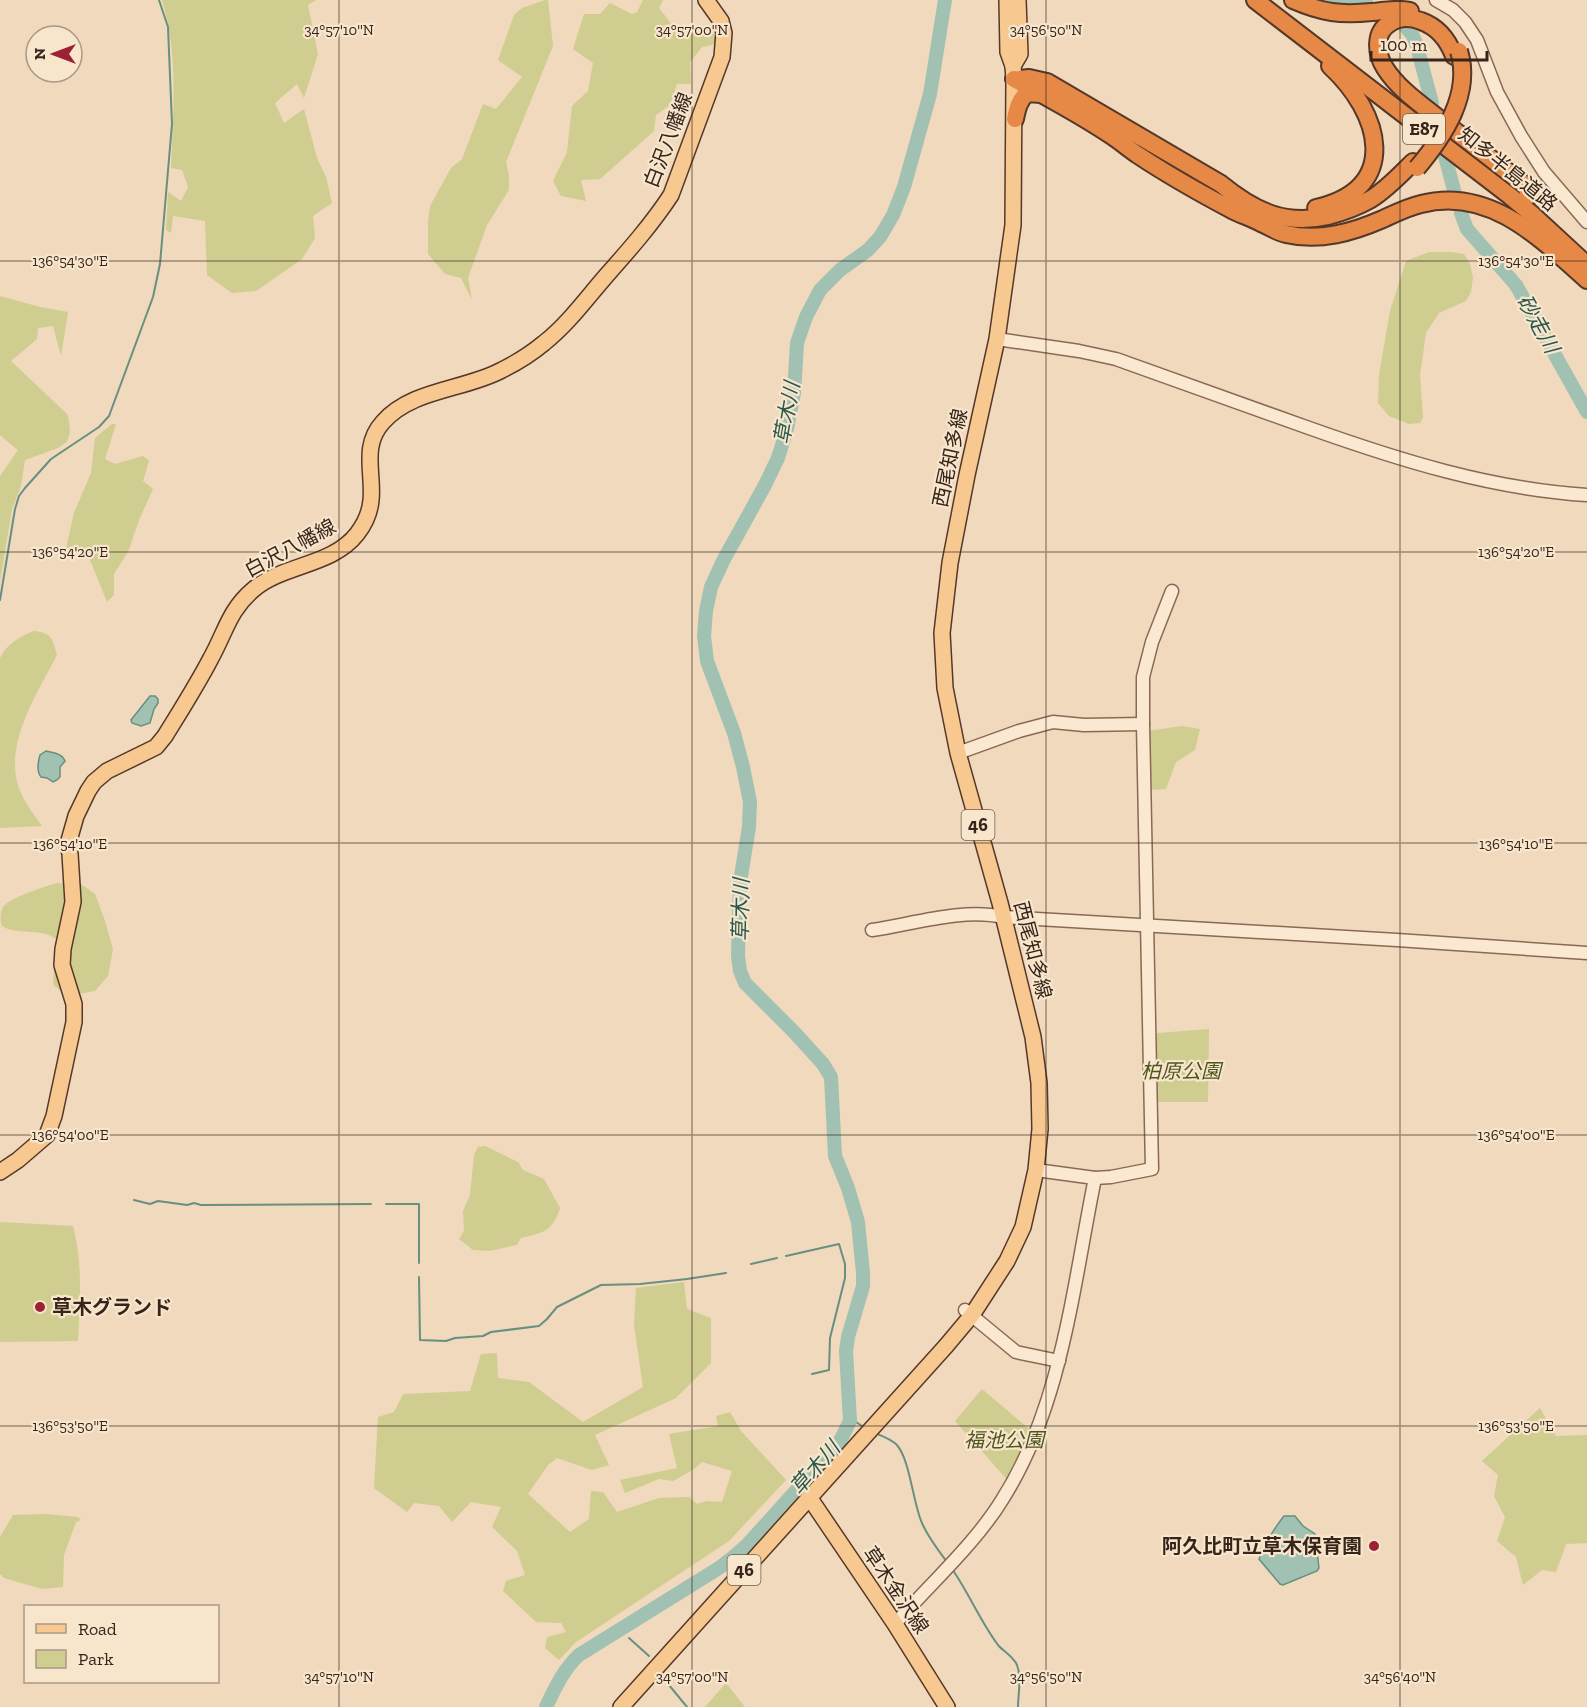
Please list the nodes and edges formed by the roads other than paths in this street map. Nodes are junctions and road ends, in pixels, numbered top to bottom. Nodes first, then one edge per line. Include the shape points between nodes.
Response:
1 (706, 0) edge
2 (1006, 0) edge
3 (1018, 0) edge
4 (1245, 0) edge
5 (1255, 0) edge
6 (1272, 0) edge
7 (1293, 0) edge
8 (1436, 0) edge
9 (1457, 54) junction
10 (1014, 73) junction
11 (1042, 94) junction
12 (1015, 119) junction
13 (1415, 165) junction
14 (1529, 196) junction
15 (1247, 203) junction
16 (1587, 222) edge
17 (1262, 223) junction
18 (1587, 252) edge
19 (1587, 266) edge
20 (1587, 280) edge
21 (997, 339) junction
22 (1587, 495) edge
23 (1172, 591) dead end
24 (1143, 723) junction
25 (958, 753) junction
26 (1003, 917) junction
27 (1147, 925) junction
28 (872, 930) dead end
29 (1587, 953) edge
30 (1036, 1170) junction
31 (0, 1172) edge
32 (1095, 1178) junction
33 (969, 1312) junction
34 (1059, 1361) junction
35 (809, 1497) junction
36 (895, 1624) junction
37 (621, 1707) edge
38 (947, 1707) edge

1 - 31 main road, 白沢八幡線 via 721,21 722,57 675,187 661,211 544,344 482,380 401,406 382,422 369,457 371,501 358,533 340,550 265,583 241,602 165,736 156,747 107,771 88,791 68,844 72,902 62,965 74,1004 74,1022 54,1116 47,1135
2 - 10 main road, 西尾知多線 / 46 via 1008,52
3 - 10 main road, 西尾知多線 / 46 via 1020,54
4 - 15 highway via 1335,71 1366,114 1375,144 1369,173 1359,188 1344,199 1291,211
5 - 19 highway, 知多半島道路 / E87 via 1518,203
6 - 14 highway, 知多半島道路 / E87
7 - 9 highway via 1326,13 1394,9 1422,14 1447,30
8 - 16 street via 1465,22 1525,142
9 - 13 highway, bridge via 1463,72 1459,99 1430,153
9 - 14 highway via 1441,33 1416,19 1390,22 1378,41 1381,60 1395,81 1526,186
10 - 11 highway
10 - 12 main road, 西尾知多線 / 46
10 - 15 highway via 1047,82
11 - 12 highway via 1027,93 1018,104
11 - 17 highway via 1168,174
12 - 21 main road, 西尾知多線 / 46 via 1013,225
13 - 15 highway via 1371,199 1340,214 1289,219 1270,215
13 - 17 highway via 1407,180 1382,201 1347,220 1301,229
14 - 18 highway, 知多半島道路 / E87
17 - 20 highway via 1294,236 1330,236 1362,228 1423,203 1473,202 1499,211 1518,224
21 - 22 street via 1116,359 1422,465 1518,487
21 - 25 main road, 西尾知多線 / 46 via 967,475 942,633 945,688
23 - 24 street via 1143,677
24 - 25 street via 1053,722
24 - 27 street
25 - 26 main road, 西尾知多線 / 46
26 - 27 street
26 - 28 street via 950,916
26 - 30 main road, 西尾知多線 / 46 via 1033,1036 1040,1103
27 - 29 street
27 - 32 street via 1152,1169
30 - 32 street
30 - 33 main road, 西尾知多線 / 46 via 1023,1227 1006,1261
32 - 34 street
33 - 34 street via 1016,1352
33 - 35 main road, 西尾知多線 / 46 via 946,1347
34 - 36 street via 1035,1434 1001,1502
35 - 36 main road, 草木金沢線
35 - 37 main road, 西尾知多線 / 46
36 - 38 main road, 草木金沢線

